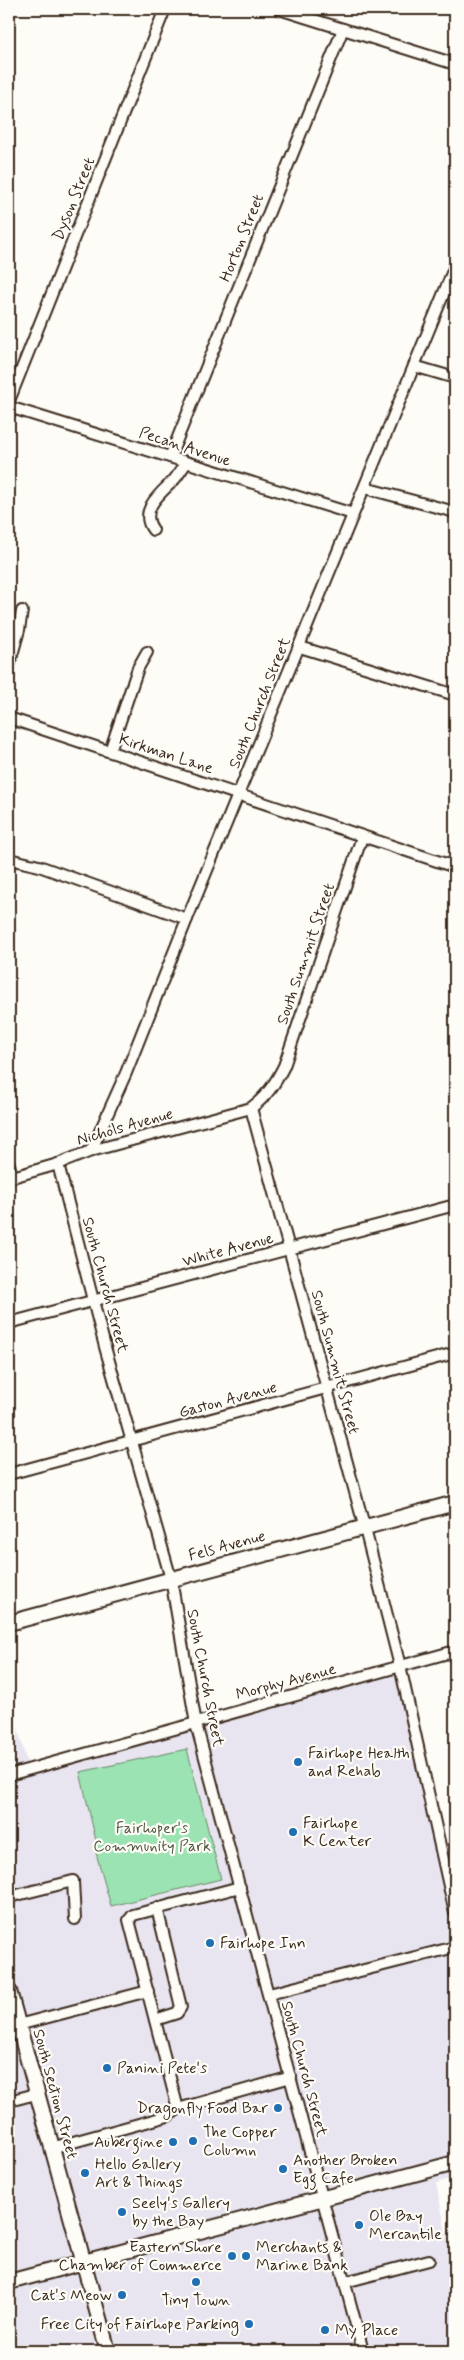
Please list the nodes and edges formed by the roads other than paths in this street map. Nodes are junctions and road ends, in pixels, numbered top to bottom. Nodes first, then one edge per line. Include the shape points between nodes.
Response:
1 (165, 9) edge
2 (279, 9) edge
3 (342, 29) junction
4 (455, 64) edge
5 (455, 266) edge
6 (414, 366) junction
7 (455, 378) edge
8 (9, 401) edge
9 (9, 407) edge
10 (170, 458) junction
11 (186, 463) junction
12 (365, 488) junction
13 (455, 512) edge
14 (353, 514) junction
15 (153, 530) dead end
16 (22, 611) dead end
17 (300, 646) junction
18 (147, 652) dead end
19 (9, 666) edge
20 (455, 695) edge
21 (9, 718) edge
22 (110, 751) junction
23 (239, 794) junction
24 (362, 837) junction
25 (9, 859) edge
26 (455, 867) edge
27 (187, 919) junction
28 (251, 1108) junction
29 (91, 1151) junction
30 (9, 1164) edge
31 (58, 1164) junction
32 (10, 1178) edge
33 (455, 1205) edge
34 (289, 1249) junction
35 (93, 1301) junction
36 (9, 1323) edge
37 (455, 1354) edge
38 (328, 1389) junction
39 (132, 1441) junction
40 (9, 1474) edge
41 (455, 1503) edge
42 (365, 1529) junction
43 (170, 1579) junction
44 (9, 1623) edge
45 (455, 1651) edge
46 (400, 1666) junction
47 (196, 1724) junction
48 (9, 1775) edge
49 (240, 1887) junction
50 (9, 1897) edge
51 (157, 1908) junction
52 (455, 1913) edge
53 (75, 1919) dead end
54 (455, 1946) edge
55 (9, 1991) edge
56 (148, 1991) junction
57 (269, 1994) junction
58 (155, 2020) junction
59 (18, 2026) junction
60 (291, 2077) junction
61 (36, 2094) junction
62 (9, 2101) edge
63 (178, 2109) junction
64 (51, 2148) junction
65 (455, 2163) edge
66 (323, 2198) junction
67 (429, 2260) dead end
68 (83, 2263) junction
69 (9, 2282) edge
70 (345, 2282) junction
71 (108, 2351) edge
72 (363, 2351) edge

1 - 8 street, Dyson Street
2 - 3 street
3 - 4 street
3 - 10 street, Horton Street
5 - 6 street, South Church Street
6 - 7 street
6 - 12 street, South Church Street
9 - 10 street, Pecan Avenue
10 - 11 street, Pecan Avenue
11 - 14 street, Pecan Avenue
11 - 15 street via 154,500 147,517
12 - 13 street
12 - 14 street, South Church Street
14 - 17 street, South Church Street
16 - 19 street
17 - 20 street
17 - 23 street, South Church Street
18 - 22 street via 138,668
21 - 22 street, Kirkman Lane
22 - 23 street, Kirkman Lane
23 - 24 street, Kirkman Lane
23 - 27 street, South Church Street
24 - 26 street, Kirkman Lane
24 - 28 street, South Summit Street via 284,1066 264,1099
25 - 27 street via 39,866
27 - 29 street, South Church Street via 126,1073
28 - 29 street, Nichols Avenue
28 - 34 street, South Summit Street
29 - 31 street, Nichols Avenue
30 - 32 street
31 - 32 street, Nichols Avenue
31 - 35 street, South Church Street
33 - 34 street, White Avenue
34 - 35 street, White Avenue
34 - 38 street, South Summit Street
35 - 36 street, White Avenue
35 - 39 street, South Church Street
37 - 38 street, Gaston Avenue
38 - 39 street, Gaston Avenue
38 - 42 street, South Summit Street
39 - 40 street, Gaston Avenue
39 - 43 street, South Church Street
41 - 42 street, Fels Avenue
42 - 43 street, Fels Avenue
42 - 46 street, South Summit Street
43 - 44 street, Fels Avenue
43 - 47 street, South Church Street
45 - 46 street, Morphy Avenue
46 - 47 street, Morphy Avenue
46 - 52 street, South Summit Street
47 - 48 street, Morphy Avenue
47 - 49 street, South Church Street
49 - 51 street
49 - 57 street, South Church Street
50 - 53 street via 72,1881
51 - 56 street via 133,1915 129,1920
51 - 58 street via 181,2007 177,2013
54 - 57 street
55 - 59 street, South Section Street
56 - 58 street
56 - 59 street
57 - 60 street, South Church Street
58 - 63 street
59 - 61 street, South Section Street
60 - 63 street
60 - 66 street, South Church Street
61 - 62 street
61 - 64 street, South Section Street
63 - 64 street via 168,2116
64 - 68 street, South Section Street
65 - 66 street
66 - 68 street
66 - 70 street, South Church Street
67 - 70 street
68 - 69 street
68 - 71 street, South Section Street
70 - 72 street, South Church Street

